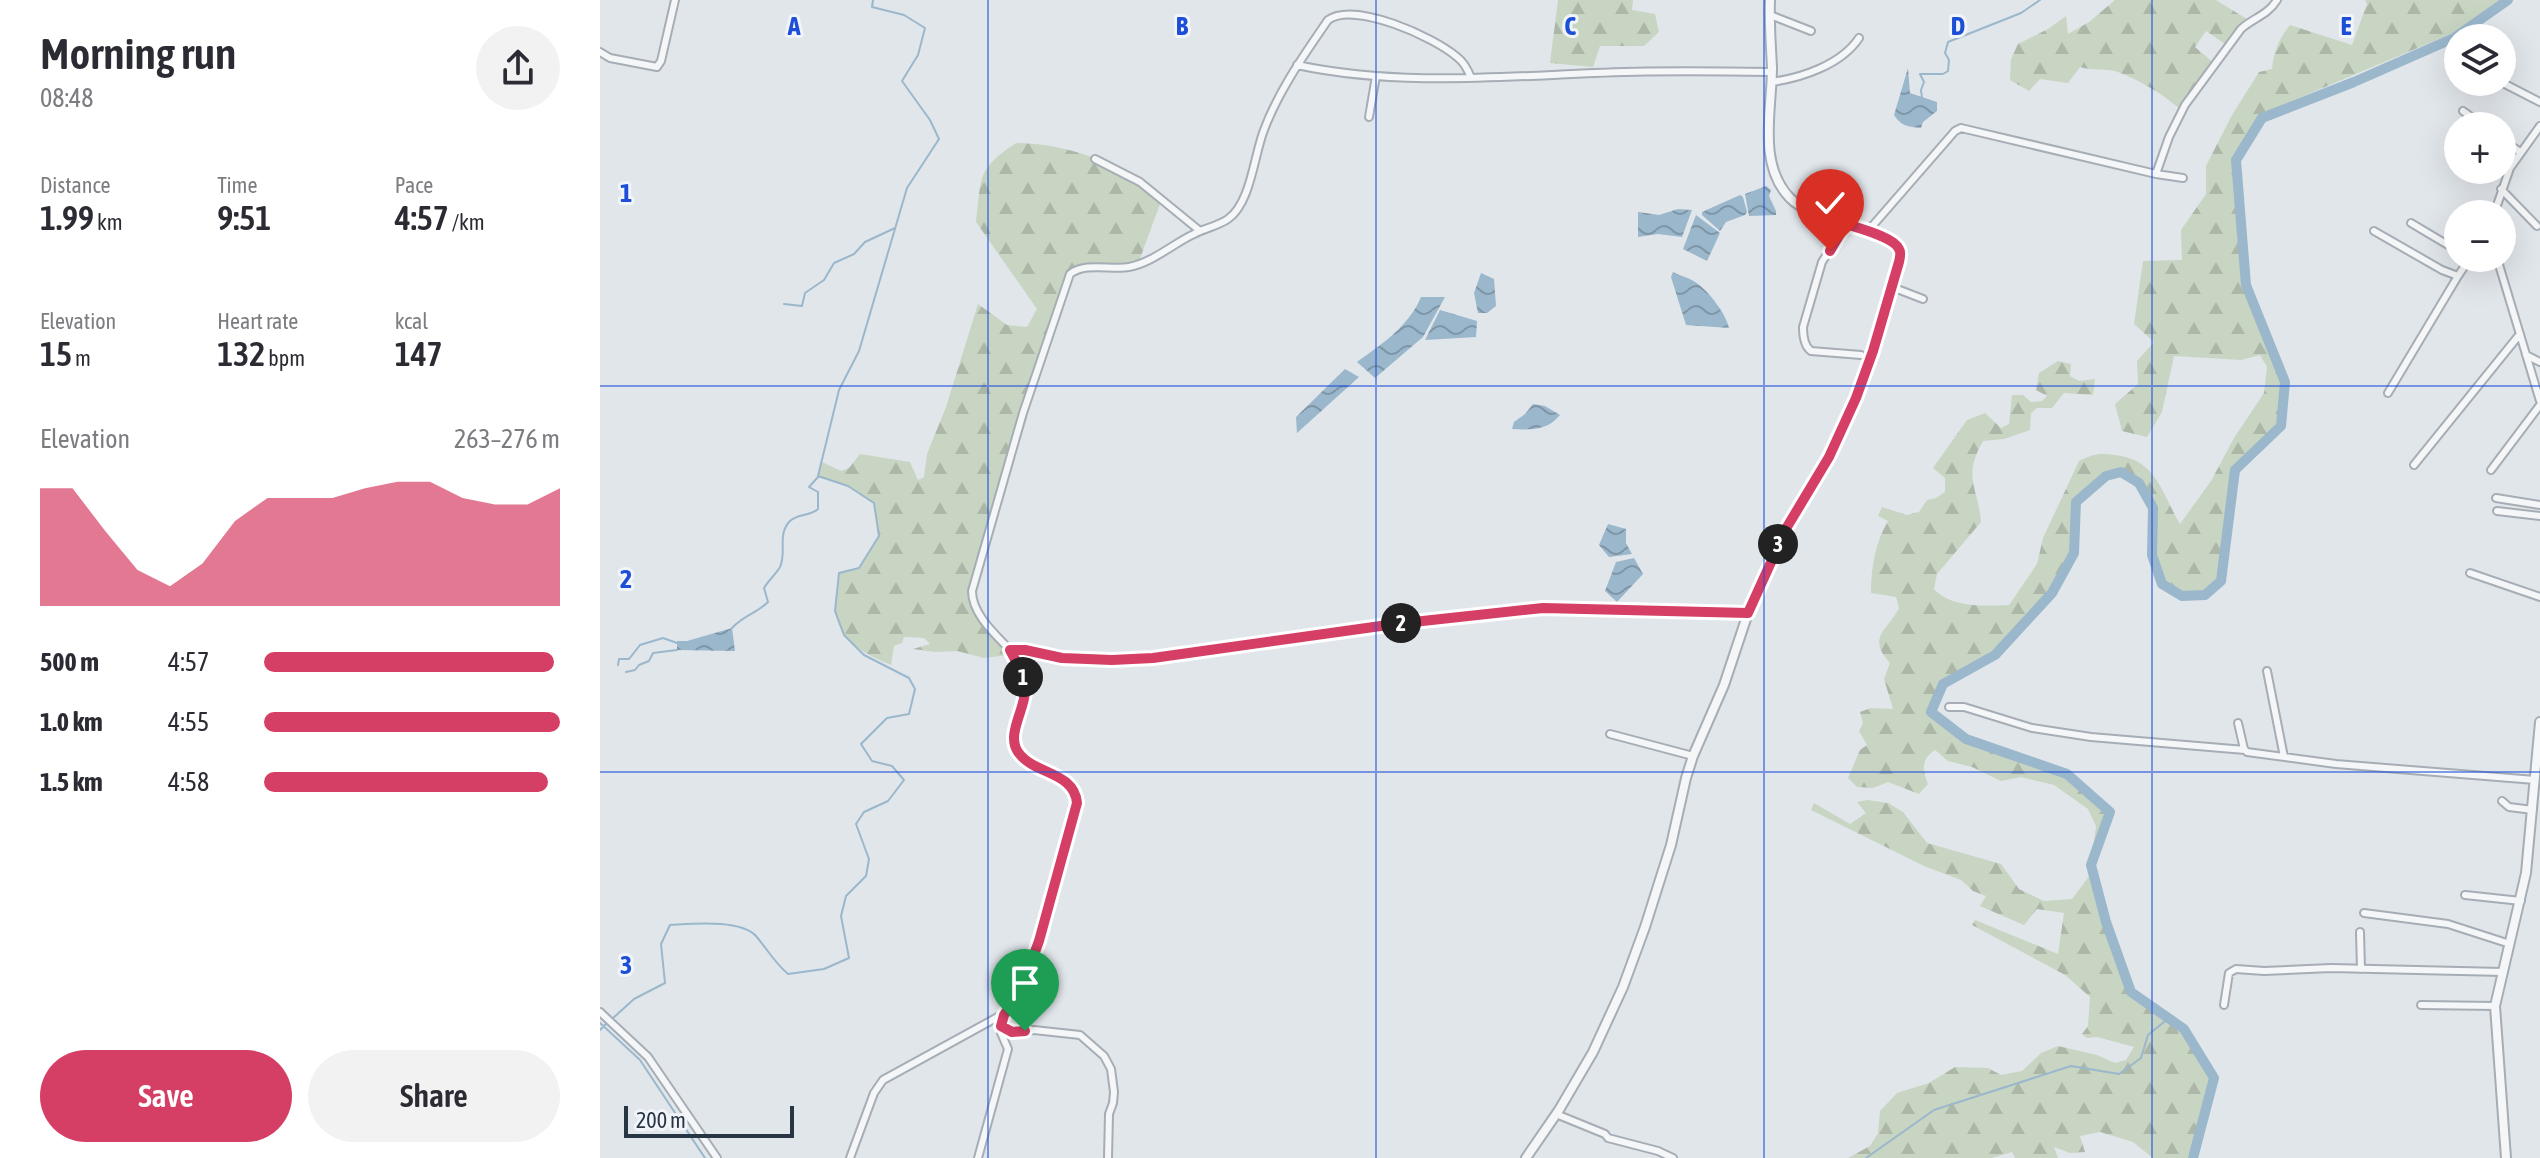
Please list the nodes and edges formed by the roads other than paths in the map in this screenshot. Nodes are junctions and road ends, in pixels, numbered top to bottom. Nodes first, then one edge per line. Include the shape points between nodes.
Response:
1 (675, 0) edge
2 (1770, 0) edge
3 (2277, 0) edge
4 (1770, 15) junction
5 (1811, 31) dead end
6 (1859, 38) dead end
7 (600, 52) edge
8 (1297, 65) junction
9 (1376, 76) junction
10 (1771, 77) junction
11 (1471, 78) junction
12 (2516, 90) edge
13 (2540, 102) edge
14 (1369, 117) dead end
15 (2540, 126) edge
16 (2516, 149) edge
17 (2520, 152) junction
18 (1095, 159) dead end
19 (2156, 174) junction
20 (2183, 178) dead end
21 (2501, 189) junction
22 (2498, 200) edge
23 (2411, 223) dead end
24 (1846, 224) junction
25 (2537, 226) dead end
26 (1200, 231) junction
27 (1868, 231) junction
28 (2374, 231) dead end
29 (2444, 243) edge
30 (2461, 272) edge
31 (2501, 272) edge
32 (2458, 276) junction
33 (1892, 287) junction
34 (1923, 299) dead end
35 (2520, 334) junction
36 (1861, 355) dead end
37 (2526, 355) junction
38 (2540, 362) edge
39 (2388, 393) dead end
40 (2540, 403) edge
41 (2414, 465) dead end
42 (2491, 470) dead end
43 (2496, 498) dead end
44 (2540, 505) edge
45 (2497, 511) dead end
46 (2540, 516) edge
47 (2470, 573) dead end
48 (2540, 597) edge
49 (1748, 613) junction
50 (1010, 650) junction
51 (2267, 671) dead end
52 (1949, 707) dead end
53 (2540, 722) edge
54 (2238, 723) dead end
55 (1610, 734) dead end
56 (2245, 750) junction
57 (1693, 756) junction
58 (2284, 757) junction
59 (2535, 780) junction
60 (2502, 801) dead end
61 (2533, 810) junction
62 (2465, 895) dead end
63 (2521, 901) junction
64 (2364, 913) dead end
65 (2360, 932) dead end
66 (2510, 944) junction
67 (2361, 969) junction
68 (2503, 972) junction
69 (2224, 1005) dead end
70 (2421, 1005) dead end
71 (2495, 1006) junction
72 (600, 1012) edge
73 (1006, 1012) junction
74 (1001, 1026) junction
75 (1556, 1114) junction
76 (717, 1158) edge
77 (850, 1158) edge
78 (978, 1158) edge
79 (1108, 1158) edge
80 (1526, 1158) edge
81 (1673, 1158) edge
82 (2506, 1158) edge

1 - 7 street via 657,67
2 - 4 street
3 - 19 street via 2266,14 2241,29 2185,105
4 - 5 street
4 - 10 street
6 - 10 street via 1825,64 1793,78
8 - 9 street
8 - 11 street via 1328,20 1356,13 1387,21 1446,49
8 - 26 street via 1263,130 1237,210
9 - 11 street
9 - 14 street
10 - 11 street via 1649,70
10 - 24 street via 1770,150 1782,187 1801,206
12 - 13 street
15 - 17 street
16 - 17 street
17 - 21 street
18 - 26 street via 1140,182
19 - 20 street
19 - 27 street via 1961,128
21 - 22 street
21 - 25 street
23 - 29 street
24 - 27 street
24 - 36 street via 1822,262 1804,336 1811,351
26 - 50 street via 1138,264 1080,268 1070,274 972,591 976,610
27 - 33 street via 1900,251
28 - 32 street
30 - 32 street
31 - 35 street
32 - 39 street
33 - 34 street
33 - 49 street via 1856,398
35 - 37 street
35 - 41 street
37 - 38 street
37 - 40 street
40 - 42 street
43 - 44 street
45 - 46 street
47 - 48 street
49 - 50 street via 1543,608 1153,658 1062,658
49 - 57 street
50 - 73 street via 1024,681 1015,732 1018,754 1072,787 1077,803 1039,941 1021,990
51 - 58 street
52 - 56 street via 2091,737
53 - 59 street
54 - 56 street
55 - 57 street
56 - 58 street
57 - 75 street via 1671,845 1623,987
58 - 59 street
59 - 61 street
60 - 61 street
61 - 63 street
62 - 63 street
63 - 66 street
64 - 66 street via 2448,924
65 - 67 street
66 - 68 street
67 - 68 street
67 - 69 street via 2236,969 2229,973
68 - 71 street
70 - 71 street
71 - 82 street
72 - 76 street via 648,1057
73 - 74 street
73 - 77 street via 883,1080
74 - 78 street via 1008,1049
74 - 79 street via 1014,1033 1080,1035 1104,1056 1114,1092
75 - 80 street
75 - 81 street via 1608,1138

